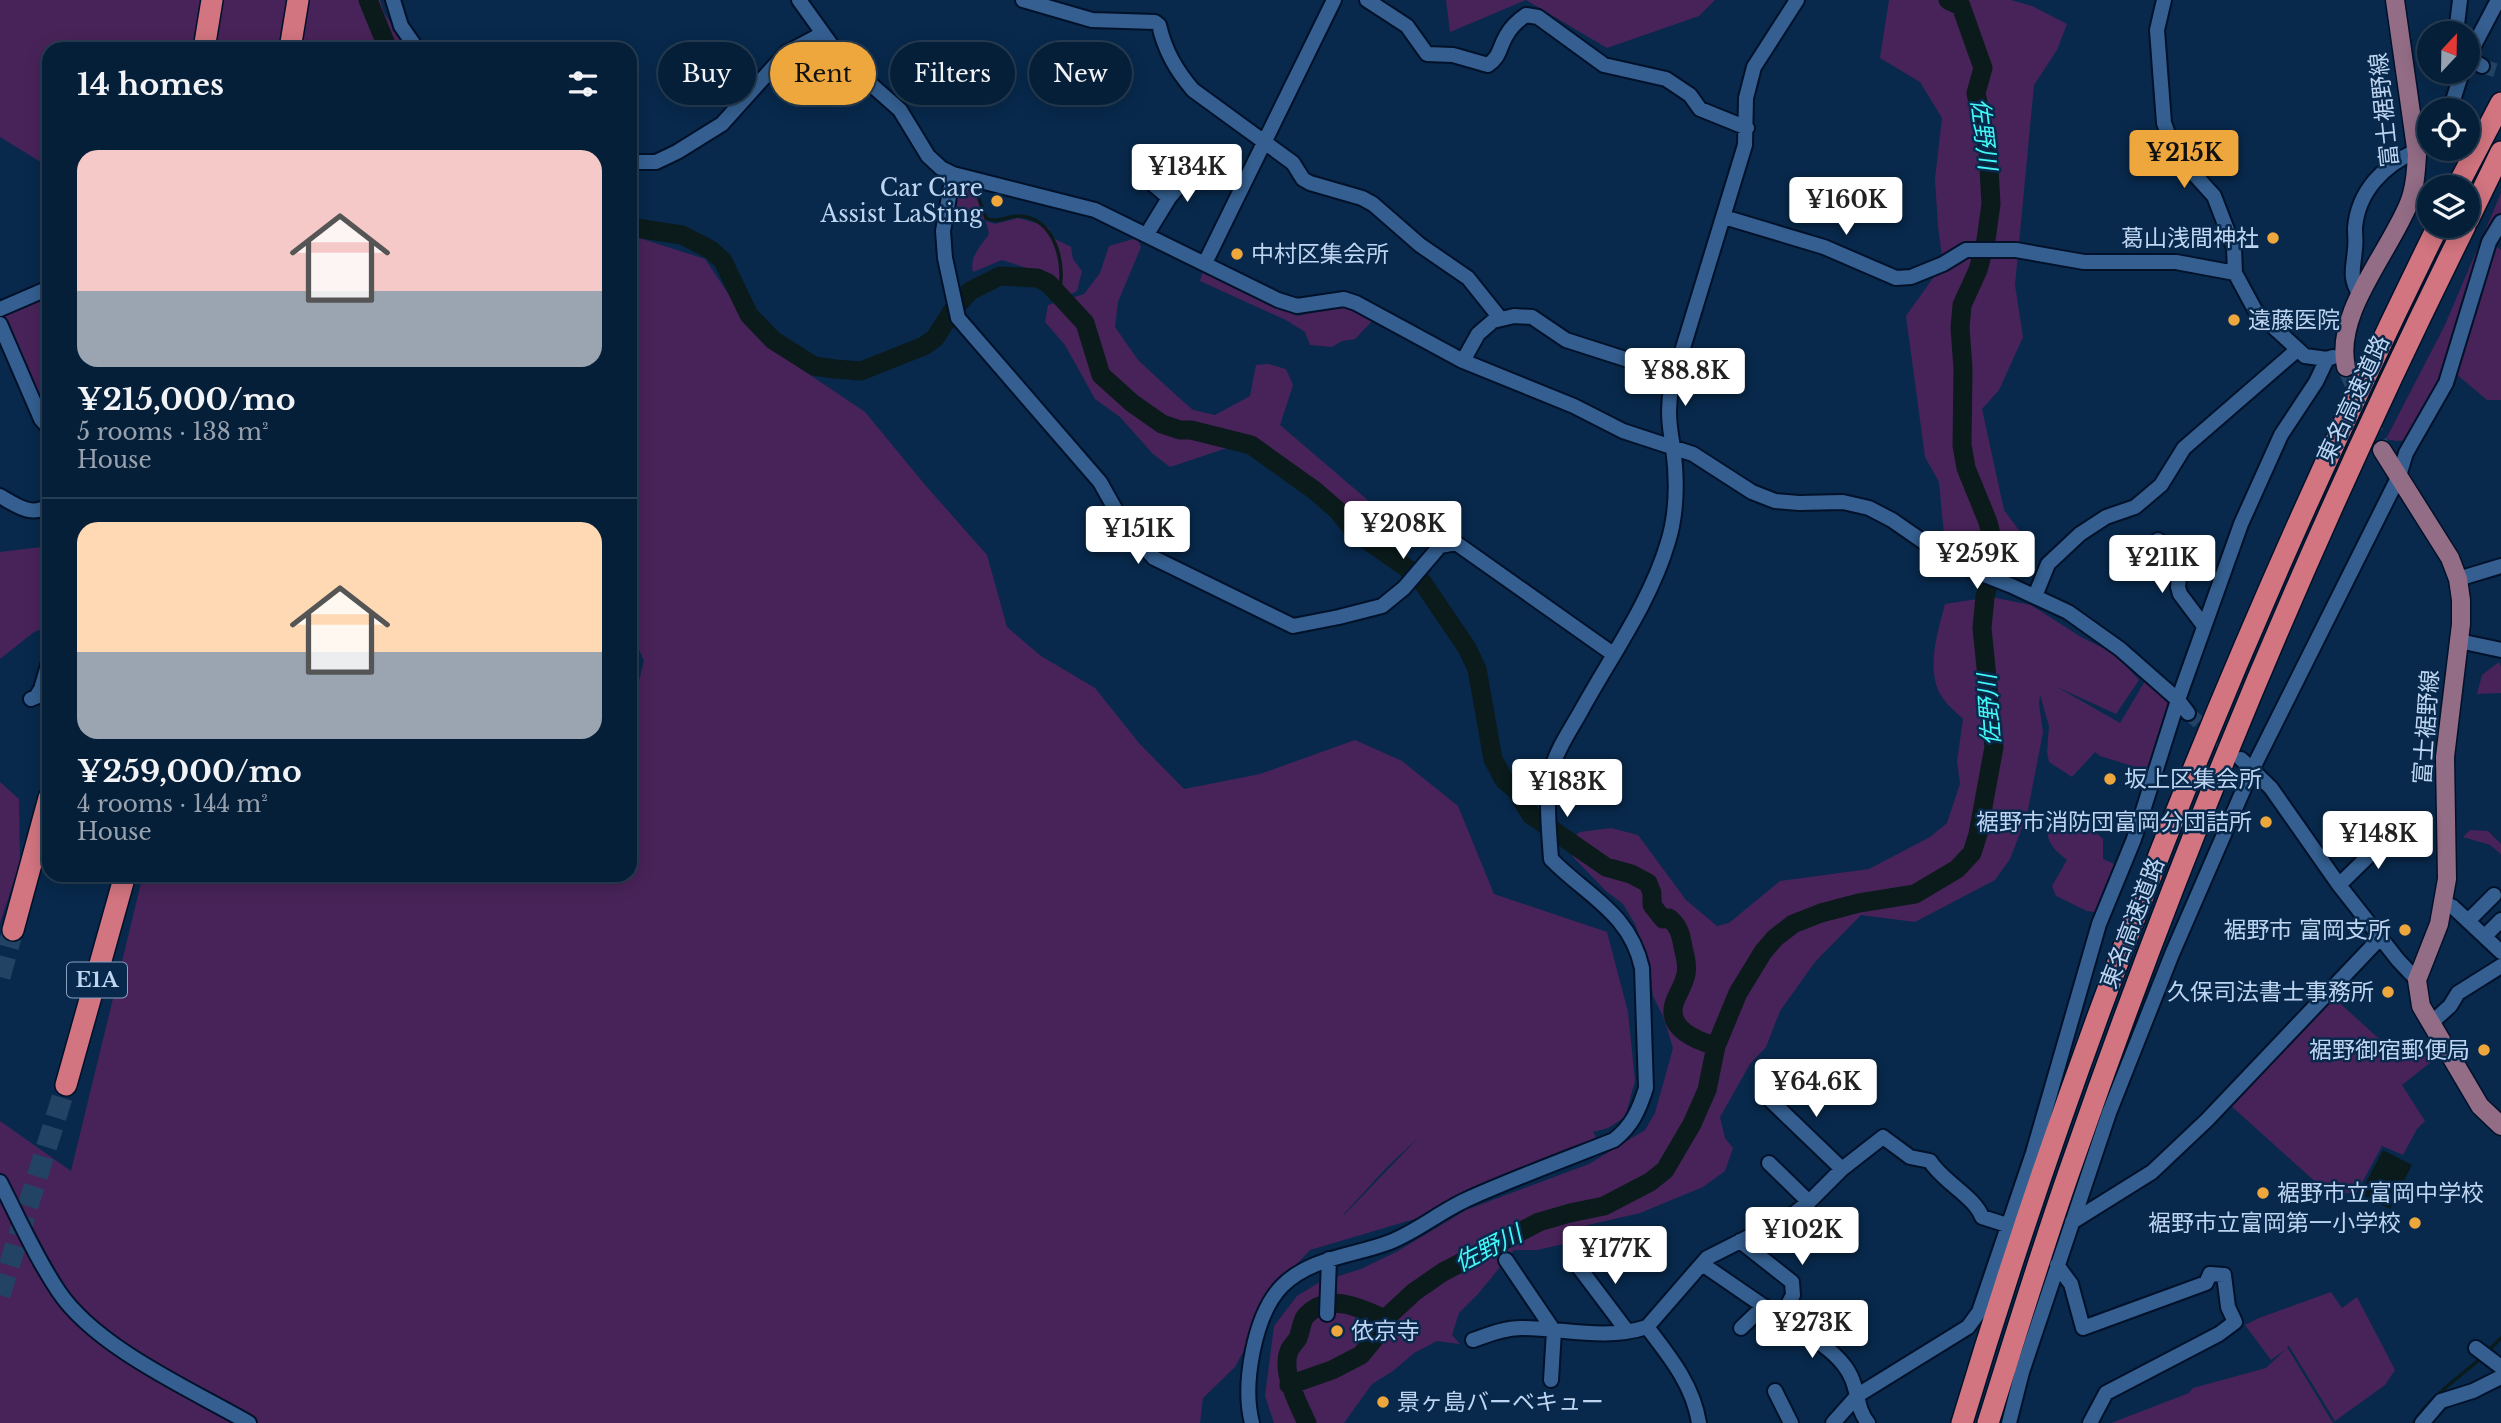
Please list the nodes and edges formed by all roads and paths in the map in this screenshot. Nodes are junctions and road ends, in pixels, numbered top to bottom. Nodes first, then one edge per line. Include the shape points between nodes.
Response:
1 (212, 0) edge
2 (298, 0) edge
3 (393, 0) edge
4 (799, 0) edge
5 (1023, 0) edge
6 (1367, 0) edge
7 (1797, 0) edge
8 (2164, 0) edge
9 (2395, 0) edge
10 (2460, 0) edge
11 (2498, 0) edge
12 (1334, 1) edge
13 (2457, 21) edge
14 (821, 34) junction
15 (2480, 35) edge
16 (205, 42) edge
17 (291, 42) edge
18 (412, 42) edge
19 (2501, 103) edge
20 (1747, 128) junction
21 (2417, 128) edge
22 (1265, 144) junction
23 (2417, 152) edge
24 (2501, 152) edge
25 (1204, 157) dead end
26 (2419, 161) edge
27 (637, 162) edge
28 (1140, 173) dead end
29 (953, 174) junction
30 (2463, 175) edge
31 (2480, 195) edge
32 (1169, 198) junction
33 (1724, 217) junction
34 (2501, 222) edge
35 (1147, 234) junction
36 (2432, 238) edge
37 (2459, 238) edge
38 (1205, 263) junction
39 (2235, 273) junction
40 (42, 291) edge
41 (2360, 296) junction
42 (0, 309) edge
43 (1500, 318) junction
44 (0, 324) edge
45 (2297, 350) junction
46 (1463, 360) junction
47 (2339, 360) junction
48 (1675, 375) junction
49 (42, 420) edge
50 (1673, 447) junction
51 (2382, 450) tunnel mouth
52 (2399, 476) junction
53 (0, 496) edge
54 (42, 510) edge
55 (2158, 540) dead end
56 (2501, 566) edge
57 (2458, 579) junction
58 (2035, 596) junction
59 (2204, 626) junction
60 (2459, 641) junction
61 (2501, 650) edge
62 (1613, 654) junction
63 (42, 686) edge
64 (31, 699) dead end
65 (2178, 700) junction
66 (2188, 713) tunnel mouth
67 (2241, 758) tunnel mouth
68 (2252, 770) junction
69 (42, 824) edge
70 (2393, 832) dead end
71 (123, 882) edge
72 (2339, 885) junction
73 (2494, 895) dead end
74 (2444, 903) junction
75 (2469, 920) junction
76 (2501, 920) edge
77 (13, 930) tunnel mouth
78 (2486, 935) junction
79 (2381, 937) junction
80 (2501, 952) edge
81 (2501, 966) edge
82 (2417, 980) junction
83 (2430, 1024) junction
84 (66, 1085) tunnel mouth
85 (1765, 1095) dead end
86 (2501, 1126) edge
87 (1769, 1163) dead end
88 (1842, 1169) junction
89 (0, 1182) edge
90 (1809, 1202) junction
91 (2072, 1222) junction
92 (2007, 1225) junction
93 (1740, 1241) junction
94 (1329, 1259) junction
95 (1506, 1260) dead end
96 (1576, 1262) dead end
97 (1702, 1264) junction
98 (2057, 1265) junction
99 (1764, 1306) junction
100 (1327, 1314) dead end
101 (1781, 1318) junction
102 (1647, 1327) junction
103 (1741, 1328) dead end
104 (1554, 1331) junction
105 (1627, 1331) junction
106 (1473, 1340) dead end
107 (2476, 1348) dead end
108 (2501, 1367) edge
109 (2501, 1377) edge
110 (1551, 1380) dead end
111 (1775, 1391) dead end
112 (1858, 1395) junction
113 (230, 1417) edge
114 (248, 1423) edge
115 (1252, 1423) edge
116 (1699, 1423) edge
117 (1791, 1423) edge
118 (1833, 1423) edge
119 (1868, 1423) edge
120 (1962, 1423) edge
121 (1988, 1423) edge
122 (2009, 1423) edge
123 (2090, 1423) edge
124 (2422, 1423) edge

1 - 16 highway
2 - 17 highway
3 - 18 street
4 - 14 street
5 - 22 street via 1092,20 1155,22 1181,77
6 - 20 street via 1407,26 1427,54 1453,55 1488,65 1497,59 1514,23 1526,15 1538,17 1604,65 1666,79 1690,95 1700,109
7 - 20 street via 1754,66 1746,98
8 - 39 street via 2157,30 2164,123 2185,164 2214,197 2234,248
9 - 21 main road, 富士裾野線
10 - 13 street
11 - 15 street
12 - 22 street
14 - 27 street via 786,53 722,124 656,162
14 - 29 street via 900,110 928,156
19 - 30 highway
20 - 33 street
22 - 38 street
22 - 43 street via 1293,163 1310,183 1373,204 1468,278
23 - 41 street via 2399,158 2382,172 2363,200 2355,225 2351,281
24 - 31 highway
25 - 32 street
26 - 41 main road, 富士裾野線 via 2395,235
28 - 32 street
29 - 35 street via 1095,210
29 - 62 street via 943,231 944,258 958,318 1100,482 1123,523 1154,558 1293,626 1382,606 1405,588 1440,546 1456,543
32 - 35 street
33 - 39 street via 1824,247 1896,278 1911,277 1966,250 2016,250 2084,262 2176,262
33 - 48 street
34 - 52 street via 2490,242 2446,383 2406,453
35 - 38 street
36 - 120 highway, 東名高速道路 via 2314,490 2200,753 2054,1142
37 - 121 highway, 東名高速道路 via 2343,482 2207,798 2073,1160
38 - 46 street via 1297,306 1344,299 1356,303
39 - 45 street via 2255,310
40 - 42 street
41 - 47 main road, 富士裾野線
43 - 46 street via 1478,334
43 - 48 street via 1532,317 1566,340
44 - 49 street
45 - 47 street via 2305,356
45 - 58 street via 2184,448 2161,485 2135,506 2080,534 2048,564
46 - 50 street via 1623,431
47 - 59 street via 2316,382 2281,435 2241,524
48 - 50 street via 1668,405
50 - 58 street via 1774,501 1843,502 1869,508 1954,563
50 - 62 street via 1674,519 1669,541 1634,621
51 - 52 main road, 富士裾野線
52 - 57 main road, 富士裾野線 via 2437,535
52 - 68 street
53 - 54 street via 28,511
55 - 59 street via 2177,559 2180,594
56 - 57 street
57 - 60 main road, 富士裾野線
58 - 65 street via 2068,612 2120,649
59 - 65 street
60 - 61 street
60 - 74 main road, 富士裾野線 via 2445,757
62 - 94 street via 1552,767 1550,841 1551,859 1615,914 1638,950 1646,1088 1636,1116 1614,1140 1467,1199 1391,1242
63 - 64 street
65 - 66 street
65 - 92 street via 2134,839 2099,924 2033,1153
67 - 68 street
68 - 72 street via 2271,788
68 - 91 street via 2172,954
69 - 77 highway
70 - 72 street
71 - 84 highway, E1A
72 - 79 street
73 - 75 street
74 - 75 street
74 - 82 main road, 富士裾野線
75 - 78 street
76 - 78 street
78 - 80 street
79 - 82 street
79 - 91 street via 2152,1172
81 - 83 street via 2458,993 2451,1006
82 - 83 main road via 2421,1006
83 - 86 main road via 2480,1106
85 - 88 street
87 - 90 street
88 - 90 street
88 - 92 street via 1883,1137 1910,1157 1930,1161 1979,1208 1982,1217
89 - 113 street via 59,1293 82,1318 109,1341
90 - 93 street
91 - 98 street
92 - 112 street via 1979,1312 1968,1326
93 - 97 street
93 - 101 street via 1793,1282 1793,1295
94 - 100 street
94 - 115 street via 1303,1269 1285,1283 1263,1320 1249,1371
95 - 104 street
96 - 105 street
97 - 99 street
97 - 102 street
98 - 122 street
98 - 123 street via 2071,1284 2083,1328 2206,1283 2210,1273 2224,1275 2235,1322 2106,1393
99 - 101 street
99 - 103 street
101 - 112 street via 1836,1357
102 - 105 street
102 - 116 street via 1680,1370
104 - 105 street via 1589,1335
104 - 106 street via 1508,1329
104 - 110 street
107 - 108 street
109 - 124 street via 2441,1401
111 - 117 street
112 - 118 street
112 - 119 street via 1861,1415
113 - 114 street

